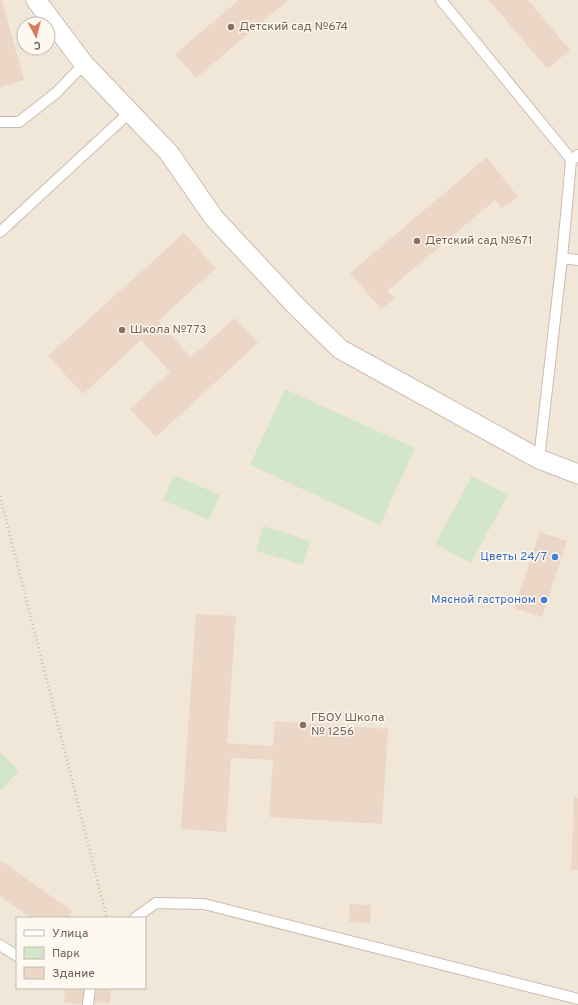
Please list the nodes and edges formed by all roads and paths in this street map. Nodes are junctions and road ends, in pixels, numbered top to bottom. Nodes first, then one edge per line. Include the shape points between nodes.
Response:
1 (36, 0) edge
2 (441, 0) edge
3 (84, 64) junction
4 (130, 112) junction
5 (0, 122) edge
6 (574, 158) edge
7 (0, 232) edge
8 (562, 258) junction
9 (578, 260) edge
10 (539, 459) junction
11 (578, 474) edge
12 (0, 496) edge
13 (107, 917) edge
14 (136, 917) edge
15 (0, 945) edge
16 (16, 955) edge
17 (90, 989) edge
18 (578, 999) edge
19 (88, 1005) edge

1 - 3 street
2 - 6 lane via 570,158
3 - 4 street
3 - 5 lane via 56,93 19,122
4 - 7 lane
4 - 10 street via 169,153 214,218 340,349
6 - 8 lane
8 - 9 lane
8 - 10 lane
10 - 11 street
12 - 13 path
14 - 18 lane via 156,903 204,904
15 - 16 lane
17 - 19 lane

